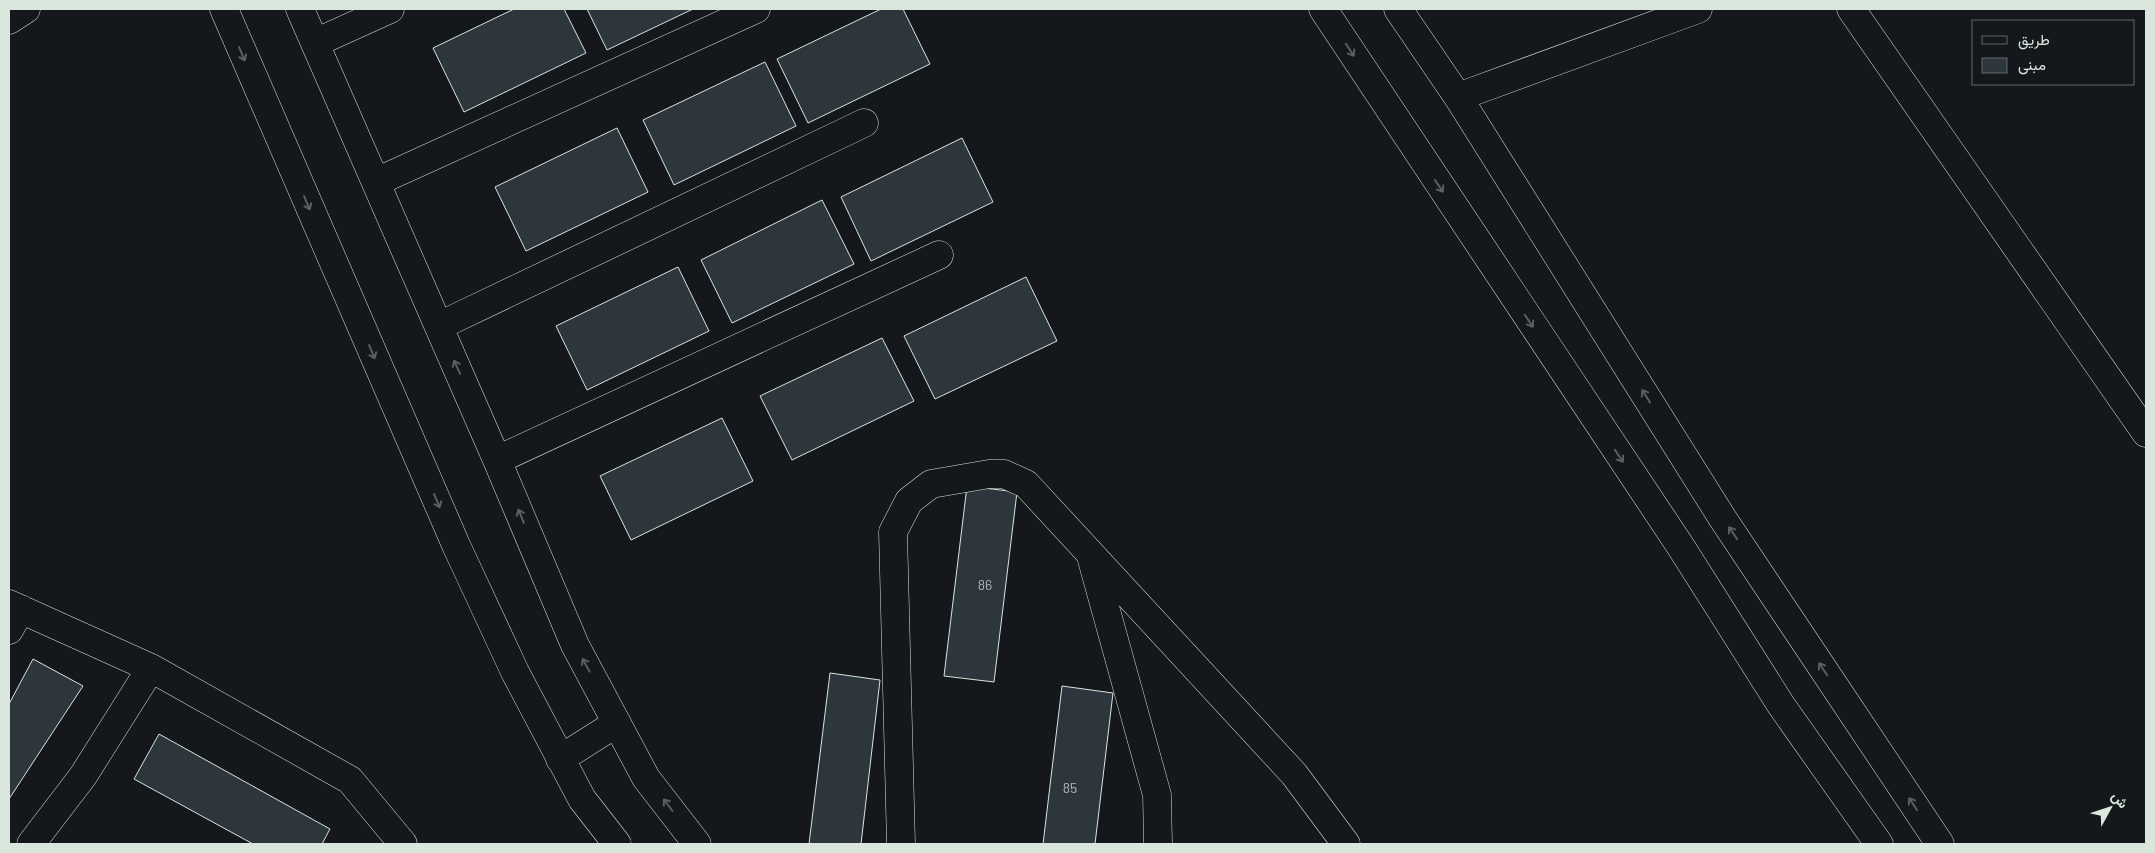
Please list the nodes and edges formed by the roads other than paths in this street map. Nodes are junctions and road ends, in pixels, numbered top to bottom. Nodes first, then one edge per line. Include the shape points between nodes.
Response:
1 (26, 9) edge
2 (224, 9) edge
3 (300, 9) edge
4 (390, 9) edge
5 (756, 9) edge
6 (1323, 9) edge
7 (1398, 9) edge
8 (1698, 9) edge
9 (1851, 9) edge
10 (9, 20) edge
11 (315, 43) junction
12 (1458, 97) junction
13 (864, 123) dead end
14 (376, 182) junction
15 (939, 255) dead end
16 (438, 326) junction
17 (2146, 433) edge
18 (497, 460) junction
19 (1090, 553) junction
20 (13, 614) edge
21 (151, 668) junction
22 (617, 723) junction
23 (560, 759) junction
24 (35, 843) edge
25 (403, 844) edge
26 (617, 844) edge
27 (697, 844) edge
28 (901, 844) edge
29 (1158, 844) edge
30 (1346, 844) edge
31 (1879, 844) edge
32 (1940, 844) edge

1 - 10 street
2 -> 23 street via 456,545
3 - 11 street
4 - 11 street
5 - 14 street
6 -> 31 street via 1681,547 1781,705
7 - 12 street
8 - 12 street
9 - 17 street
11 - 14 street
32 -> 12 street via 1723,519
13 - 16 street
14 - 16 street
15 - 18 street
18 -> 16 street
22 -> 18 street via 576,645
19 - 28 street via 1026,484 1004,474 931,484 909,501 893,532
19 - 29 street via 1157,795
19 - 30 street via 1294,774
20 - 21 street
21 - 24 street
21 - 25 street via 350,780
22 - 23 street
27 -> 22 street via 646,778
23 - 26 street via 582,799

